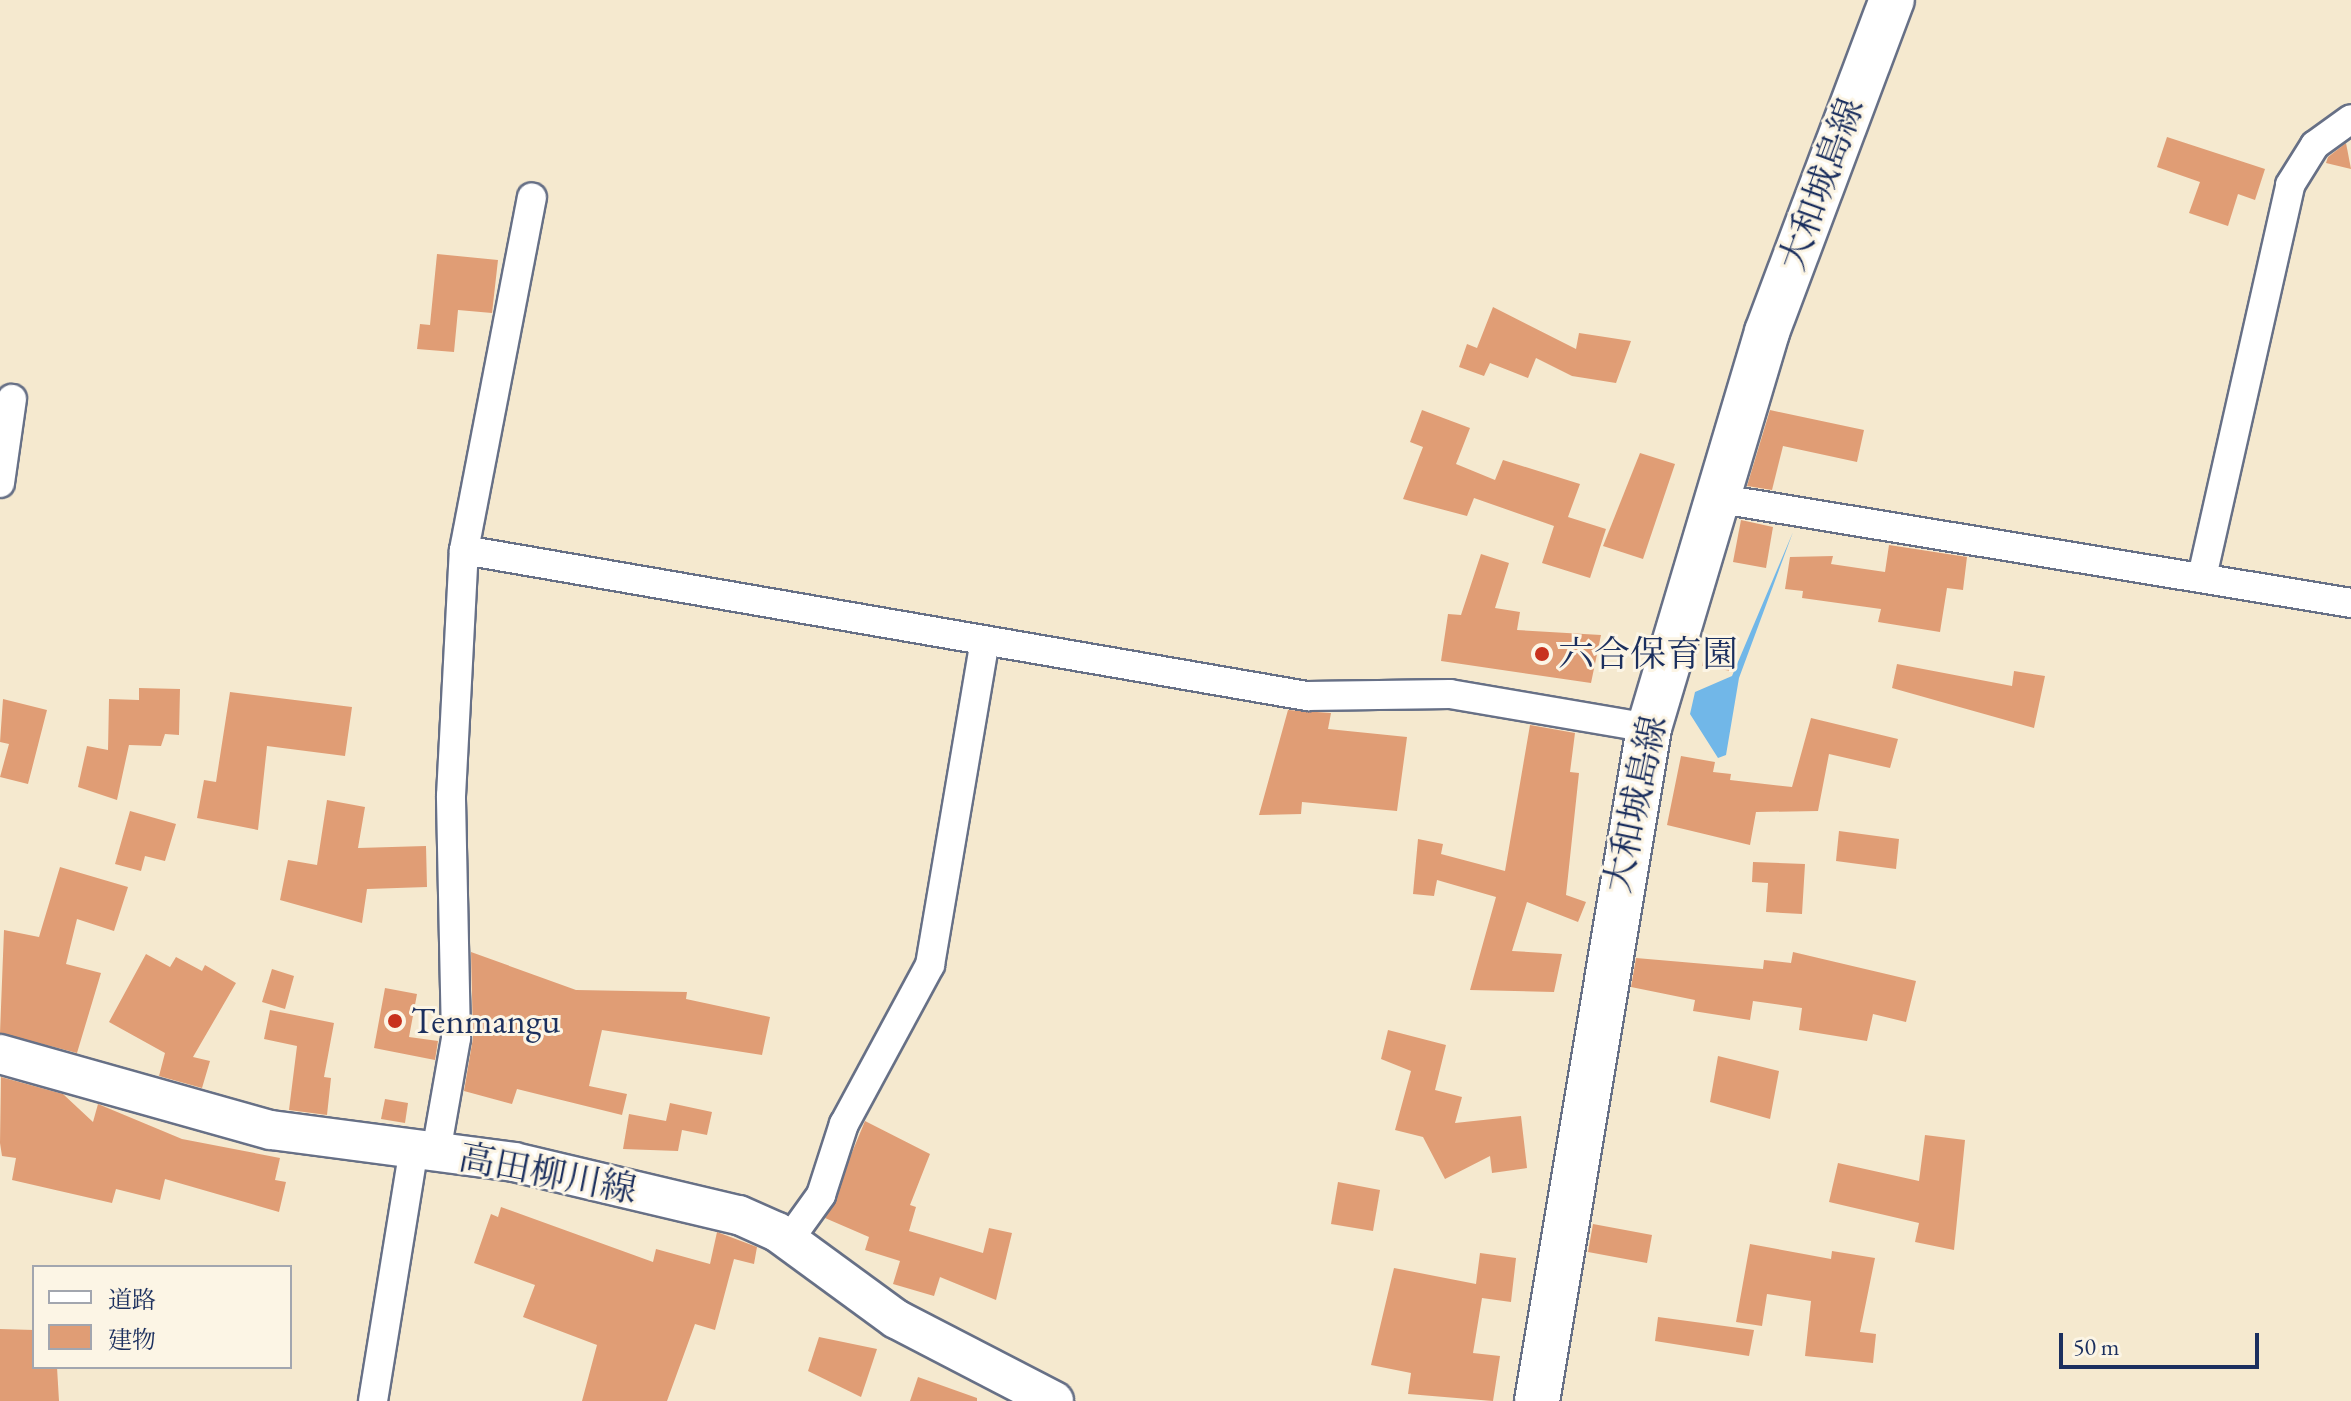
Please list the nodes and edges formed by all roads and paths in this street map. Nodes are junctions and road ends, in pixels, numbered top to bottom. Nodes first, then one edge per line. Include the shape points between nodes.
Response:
1 (1892, 0) edge
2 (2351, 119) edge
3 (532, 198) dead end
4 (12, 399) dead end
5 (0, 483) edge
6 (1715, 498) junction
7 (464, 550) junction
8 (2202, 577) junction
9 (2351, 603) edge
10 (985, 641) junction
11 (1649, 728) junction
12 (0, 1054) edge
13 (425, 1151) junction
14 (788, 1241) junction
15 (373, 1401) edge
16 (1054, 1401) edge
17 (1537, 1401) edge

1 - 6 main road, 大和城島線 via 1777,302
2 - 8 street via 2315,145 2290,185
3 - 7 street
4 - 5 street
6 - 8 street
6 - 11 main road, 大和城島線
7 - 10 street
7 - 13 street via 451,796 456,1038
8 - 9 street
10 - 11 street via 1307,696 1450,694
10 - 14 street via 930,965 844,1124 821,1195
11 - 17 main road, 大和城島線
12 - 13 main road, 高田柳川線 via 271,1130
13 - 14 main road, 高田柳川線 via 693,1201
13 - 15 street
14 - 16 main road, 高田柳川線 via 896,1319

